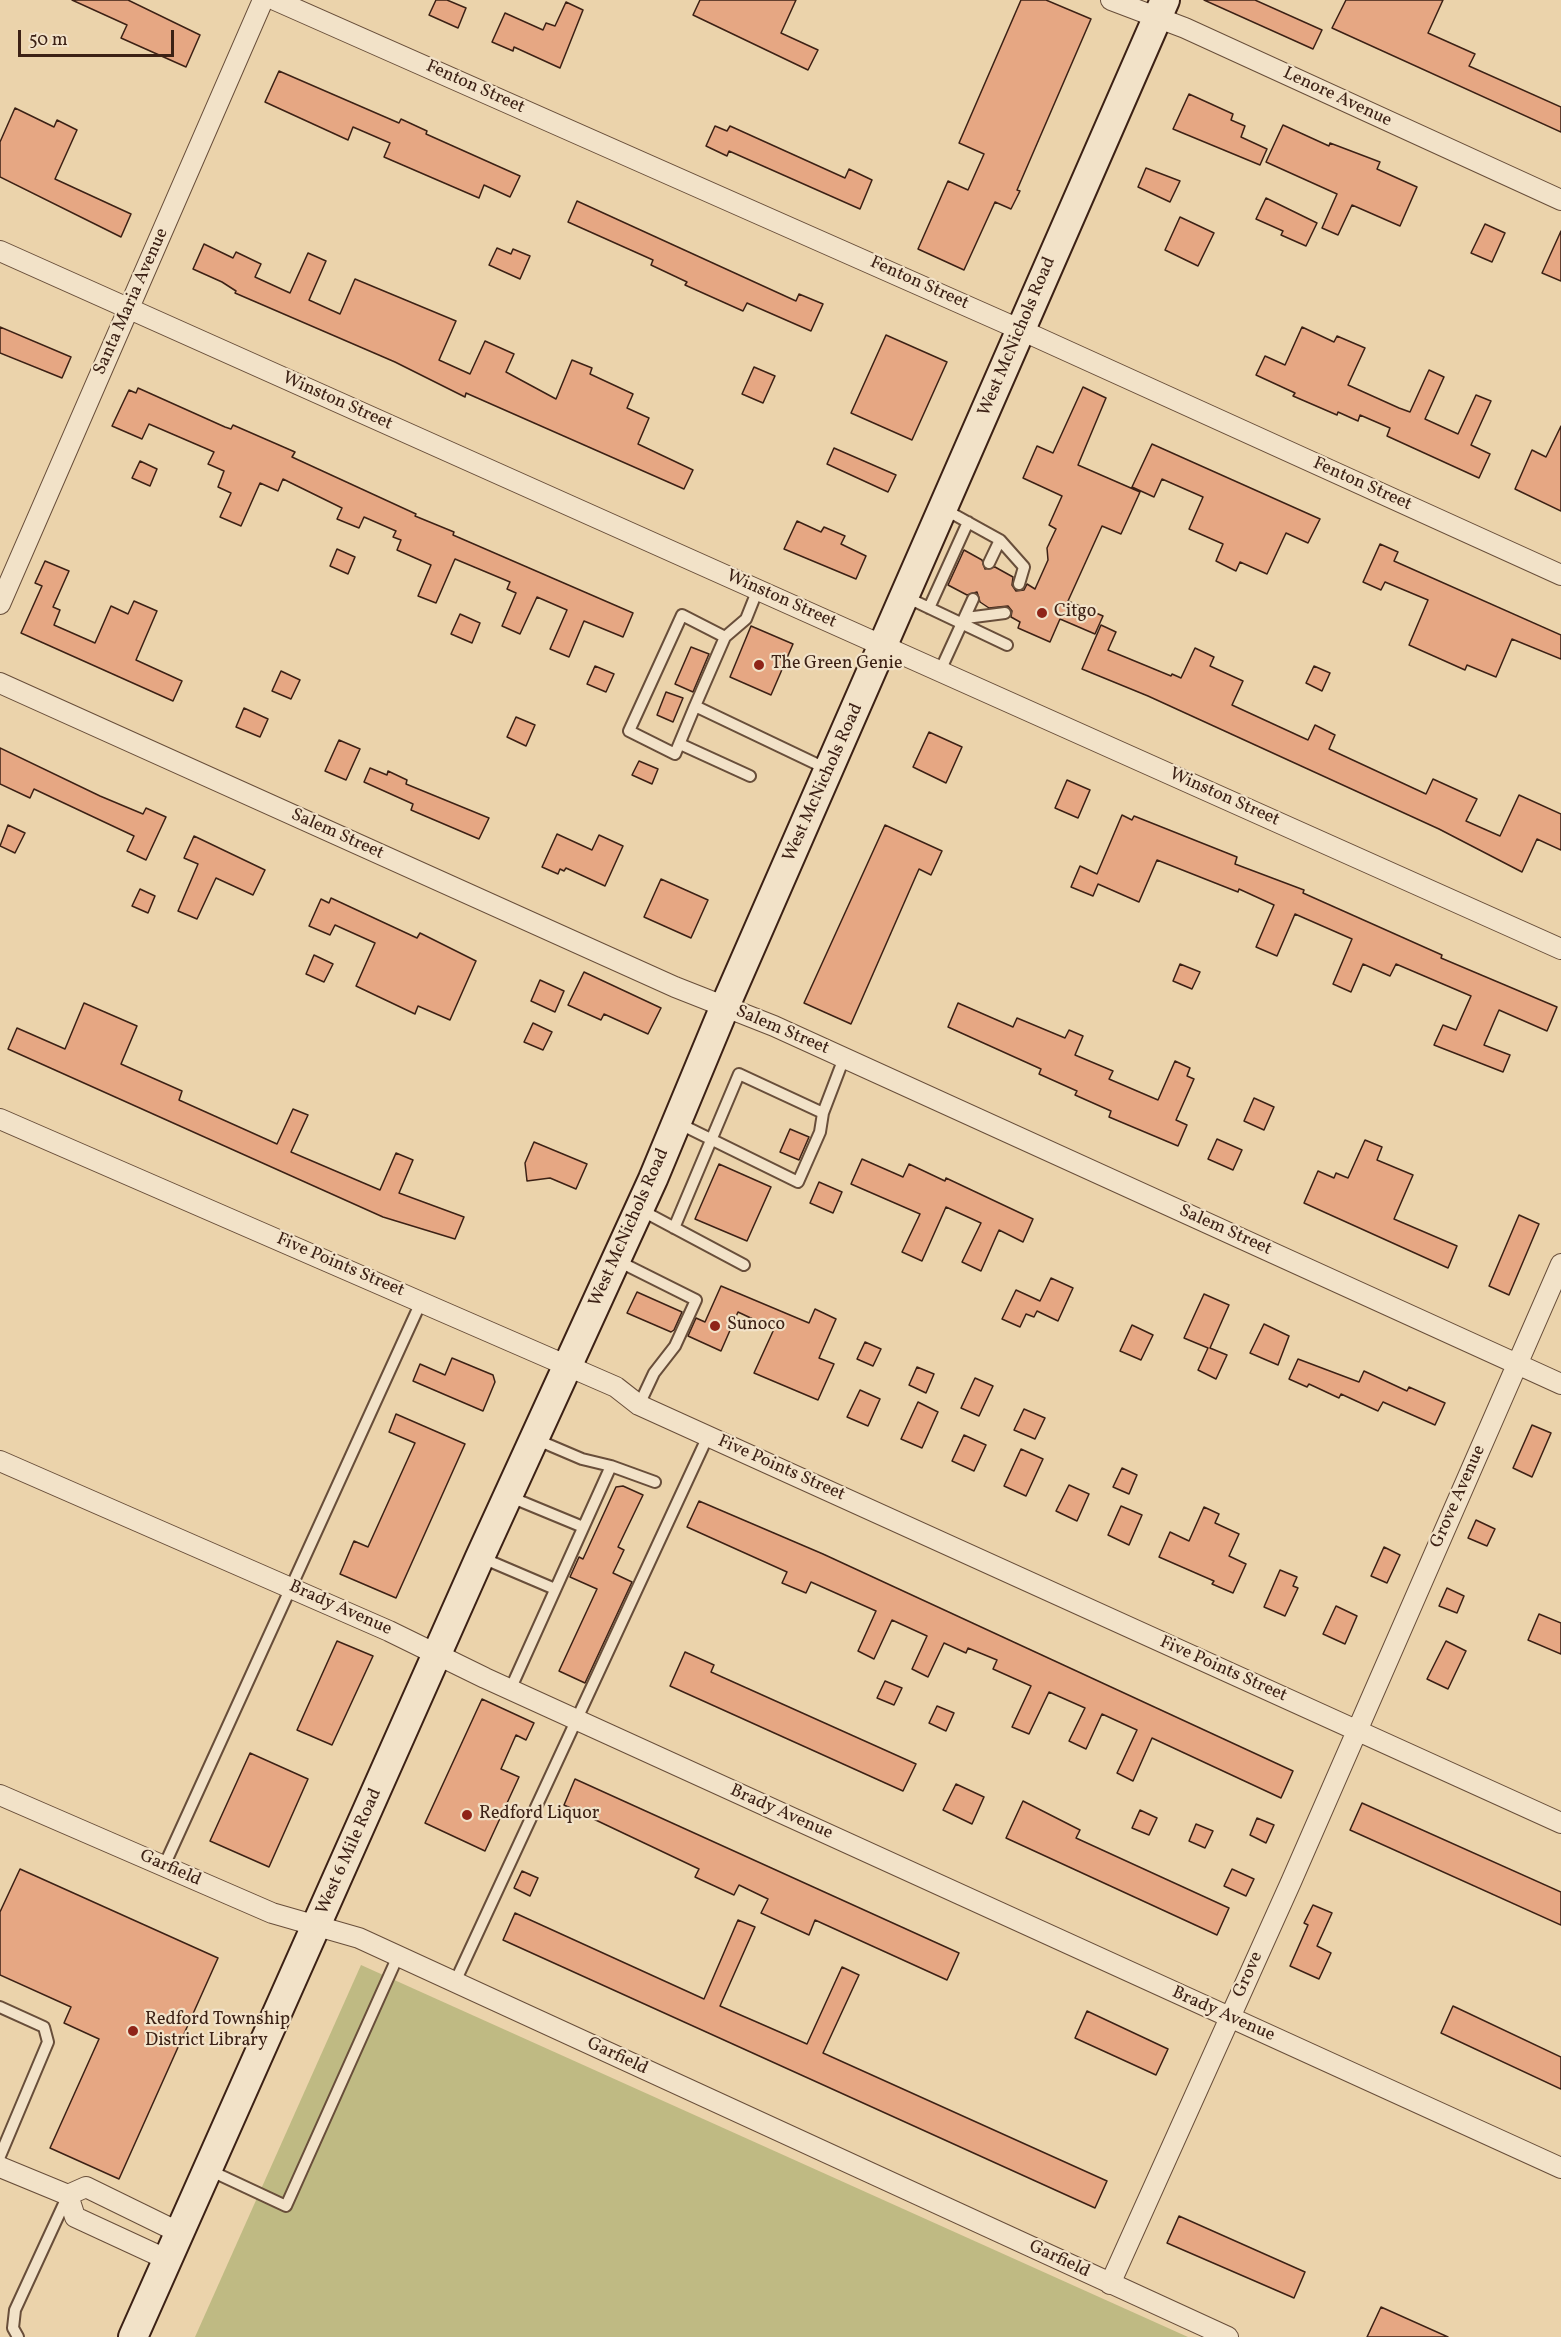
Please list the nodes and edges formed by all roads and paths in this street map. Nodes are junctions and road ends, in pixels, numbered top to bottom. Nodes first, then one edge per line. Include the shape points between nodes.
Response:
1 (263, 0) edge
2 (275, 0) edge
3 (1111, 0) edge
4 (1161, 9) edge
5 (1561, 200) edge
6 (0, 251) edge
7 (130, 310) junction
8 (1022, 330) junction
9 (956, 515) junction
10 (1000, 540) junction
11 (989, 563) dead end
12 (1561, 575) edge
13 (1019, 584) dead end
14 (758, 590) junction
15 (973, 598) dead end
16 (918, 603) junction
17 (0, 604) edge
18 (1005, 613) dead end
19 (964, 622) junction
20 (725, 637) junction
21 (1007, 645) dead end
22 (884, 646) junction
23 (940, 671) junction
24 (0, 683) edge
25 (695, 706) junction
26 (680, 744) junction
27 (830, 771) junction
28 (750, 776) dead end
29 (1561, 949) edge
30 (725, 1006) junction
31 (844, 1058) junction
32 (823, 1113) junction
33 (0, 1119) edge
34 (677, 1123) junction
35 (711, 1140) junction
36 (639, 1209) junction
37 (674, 1228) junction
38 (616, 1259) junction
39 (1561, 1264) edge
40 (744, 1265) dead end
41 (421, 1302) junction
42 (1518, 1364) junction
43 (567, 1366) junction
44 (1561, 1384) edge
45 (639, 1405) junction
46 (708, 1436) junction
47 (534, 1438) junction
48 (0, 1461) edge
49 (611, 1466) junction
50 (655, 1482) dead end
51 (508, 1496) junction
52 (583, 1527) junction
53 (480, 1557) junction
54 (290, 1587) junction
55 (555, 1589) junction
56 (437, 1654) junction
57 (510, 1689) junction
58 (577, 1720) junction
59 (1356, 1730) junction
60 (0, 1795) edge
61 (1561, 1823) edge
62 (164, 1866) junction
63 (318, 1925) junction
64 (398, 1956) junction
65 (454, 1982) junction
66 (0, 2007) edge
67 (1230, 2018) junction
68 (0, 2156) edge
69 (0, 2167) edge
70 (1561, 2168) edge
71 (208, 2169) junction
72 (68, 2195) junction
73 (180, 2233) junction
74 (168, 2259) junction
75 (1110, 2284) junction
76 (18, 2337) edge
77 (133, 2337) edge
78 (1228, 2337) edge

1 - 7 street, Santa Maria Avenue
2 - 8 street, Fenton Street
3 - 4 street, Lenore Avenue
4 - 5 street, Lenore Avenue
4 - 8 main road, West McNichols Road
6 - 7 street, Winston Street
7 - 14 street, Winston Street
7 - 17 street, Santa Maria Avenue
8 - 9 main road, West McNichols Road
8 - 12 street, Fenton Street
9 - 10 lane
9 - 16 main road, West McNichols Road
10 - 11 lane
10 - 13 lane via 1024,567
14 - 20 lane via 746,620
14 - 22 street, Winston Street
15 - 19 lane
16 - 19 lane
16 - 22 main road, West McNichols Road
18 - 19 lane
19 - 21 lane
19 - 23 lane
20 - 25 lane
20 - 26 lane via 682,615 629,731 675,754
22 - 23 street, Winston Street
22 - 27 main road, West McNichols Road
23 - 29 street, Winston Street
24 - 30 street, Salem Street via 665,983
25 - 26 lane
25 - 27 lane
26 - 28 lane
27 - 30 main road, West McNichols Road
30 - 31 street, Salem Street
30 - 34 main road, West McNichols Road
31 - 32 lane
31 - 42 street, Salem Street
32 - 35 lane via 740,1074
32 - 35 lane via 820,1132 798,1182
33 - 41 street, Five Points Street
34 - 35 lane
34 - 36 main road, West McNichols Road
35 - 37 lane
36 - 37 lane
36 - 38 main road, West McNichols Road
37 - 40 lane
38 - 43 main road, West McNichols Road
38 - 45 lane via 696,1300 675,1346 654,1373
39 - 42 street, Grove Avenue
41 - 43 street, Five Points Street
41 - 54 lane
42 - 44 street, Salem Street
42 - 59 street, Grove Avenue
43 - 45 street, Five Points Street via 616,1387
43 - 47 main road, West 6 Mile Road
45 - 46 street, Five Points Street
46 - 58 lane
46 - 59 street, Five Points Street
47 - 49 lane via 582,1459
47 - 51 main road, West 6 Mile Road
48 - 54 street, Brady Avenue
49 - 50 lane
49 - 52 lane
51 - 52 lane
51 - 53 main road, West 6 Mile Road
52 - 55 lane
53 - 55 lane
53 - 56 main road, West 6 Mile Road
54 - 56 street, Brady Avenue
54 - 62 lane
55 - 57 lane
56 - 57 street, Brady Avenue
56 - 63 main road, West 6 Mile Road
57 - 58 street, Brady Avenue
58 - 65 lane
58 - 67 street, Brady Avenue
59 - 61 street, Five Points Street
59 - 67 street, Grove
60 - 62 street, Garfield
62 - 63 street, Garfield via 272,1913
63 - 64 street, Garfield
63 - 71 main road, West 6 Mile Road
64 - 65 street, Garfield
64 - 71 lane via 286,2206
65 - 75 street, Garfield
66 - 68 lane via 44,2027 48,2042
67 - 70 street, Brady Avenue
67 - 75 street, Grove
69 - 72 street
71 - 73 main road, West 6 Mile Road
72 - 73 street via 86,2187
72 - 74 street via 75,2217
72 - 76 lane via 15,2310 13,2328
73 - 74 main road, West 6 Mile Road
74 - 77 main road, West 6 Mile Road
75 - 78 street, Garfield

